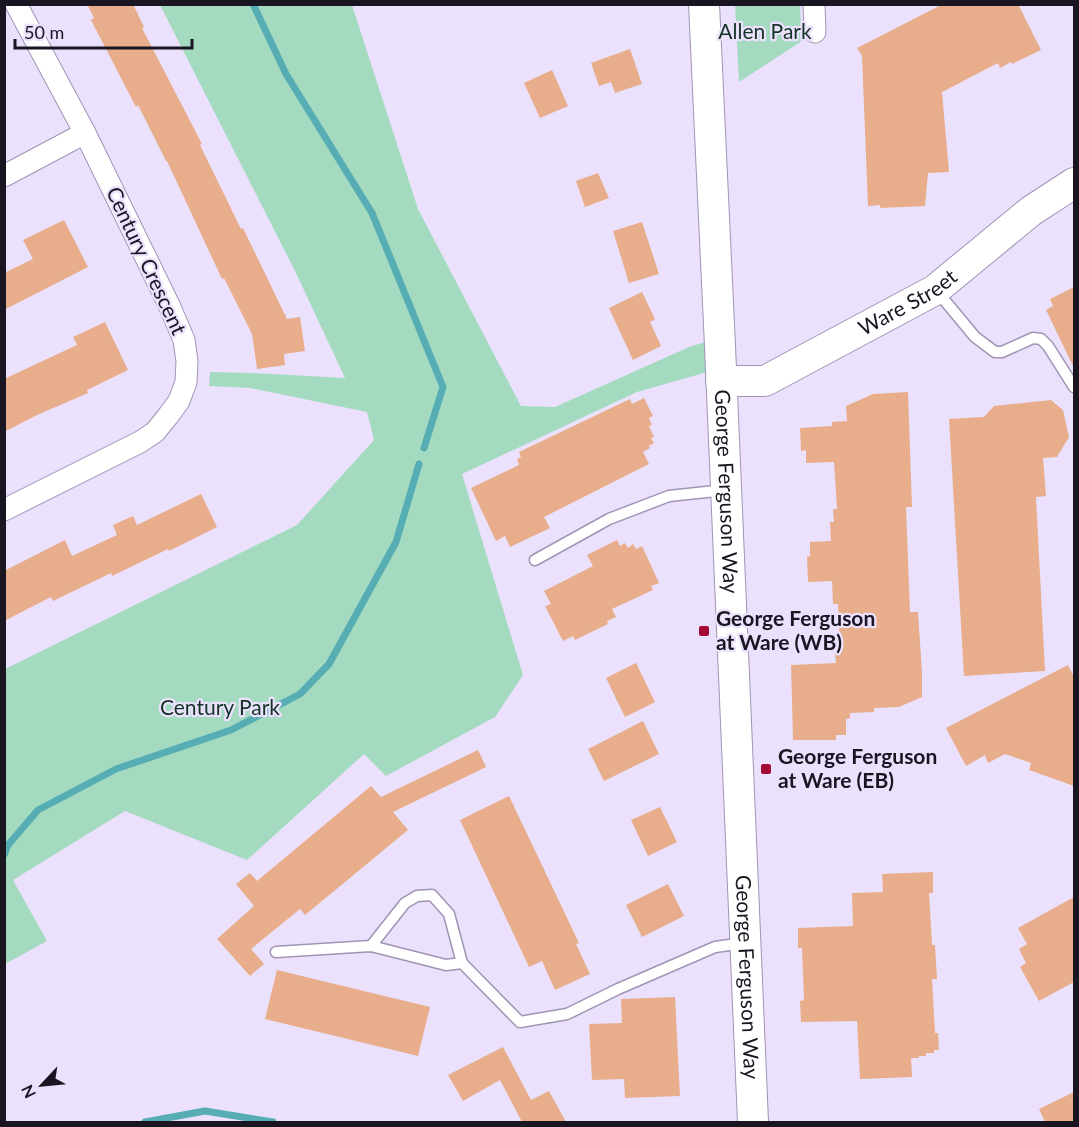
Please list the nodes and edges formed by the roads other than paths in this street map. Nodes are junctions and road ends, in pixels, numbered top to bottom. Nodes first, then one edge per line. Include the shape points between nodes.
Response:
1 (16, 4) edge
2 (704, 4) edge
3 (814, 4) edge
4 (815, 32) dead end
5 (85, 133) junction
6 (4, 176) edge
7 (1074, 183) edge
8 (935, 290) junction
9 (721, 381) junction
10 (1074, 387) edge
11 (726, 490) junction
12 (4, 510) edge
13 (536, 560) dead end
14 (745, 942) junction
15 (371, 946) junction
16 (276, 952) dead end
17 (462, 963) junction
18 (753, 1122) edge

1 - 5 street, Century Crescent
2 - 9 main road, George Ferguson Way
3 - 4 street
5 - 6 street
5 - 12 street, Century Crescent via 184,340 186,382 179,401 155,432
7 - 8 main road, Ware Street via 1031,212
8 - 9 main road, Ware Street via 765,381
8 - 10 lane via 975,337 995,352 1033,338 1041,339
9 - 11 main road, George Ferguson Way
11 - 13 lane via 669,496 609,519
11 - 14 main road, George Ferguson Way
14 - 17 lane via 715,947 567,1014 520,1022
14 - 18 main road, George Ferguson Way
15 - 16 lane
15 - 17 lane via 446,965
15 - 17 lane via 405,903 417,896 432,895 449,914

